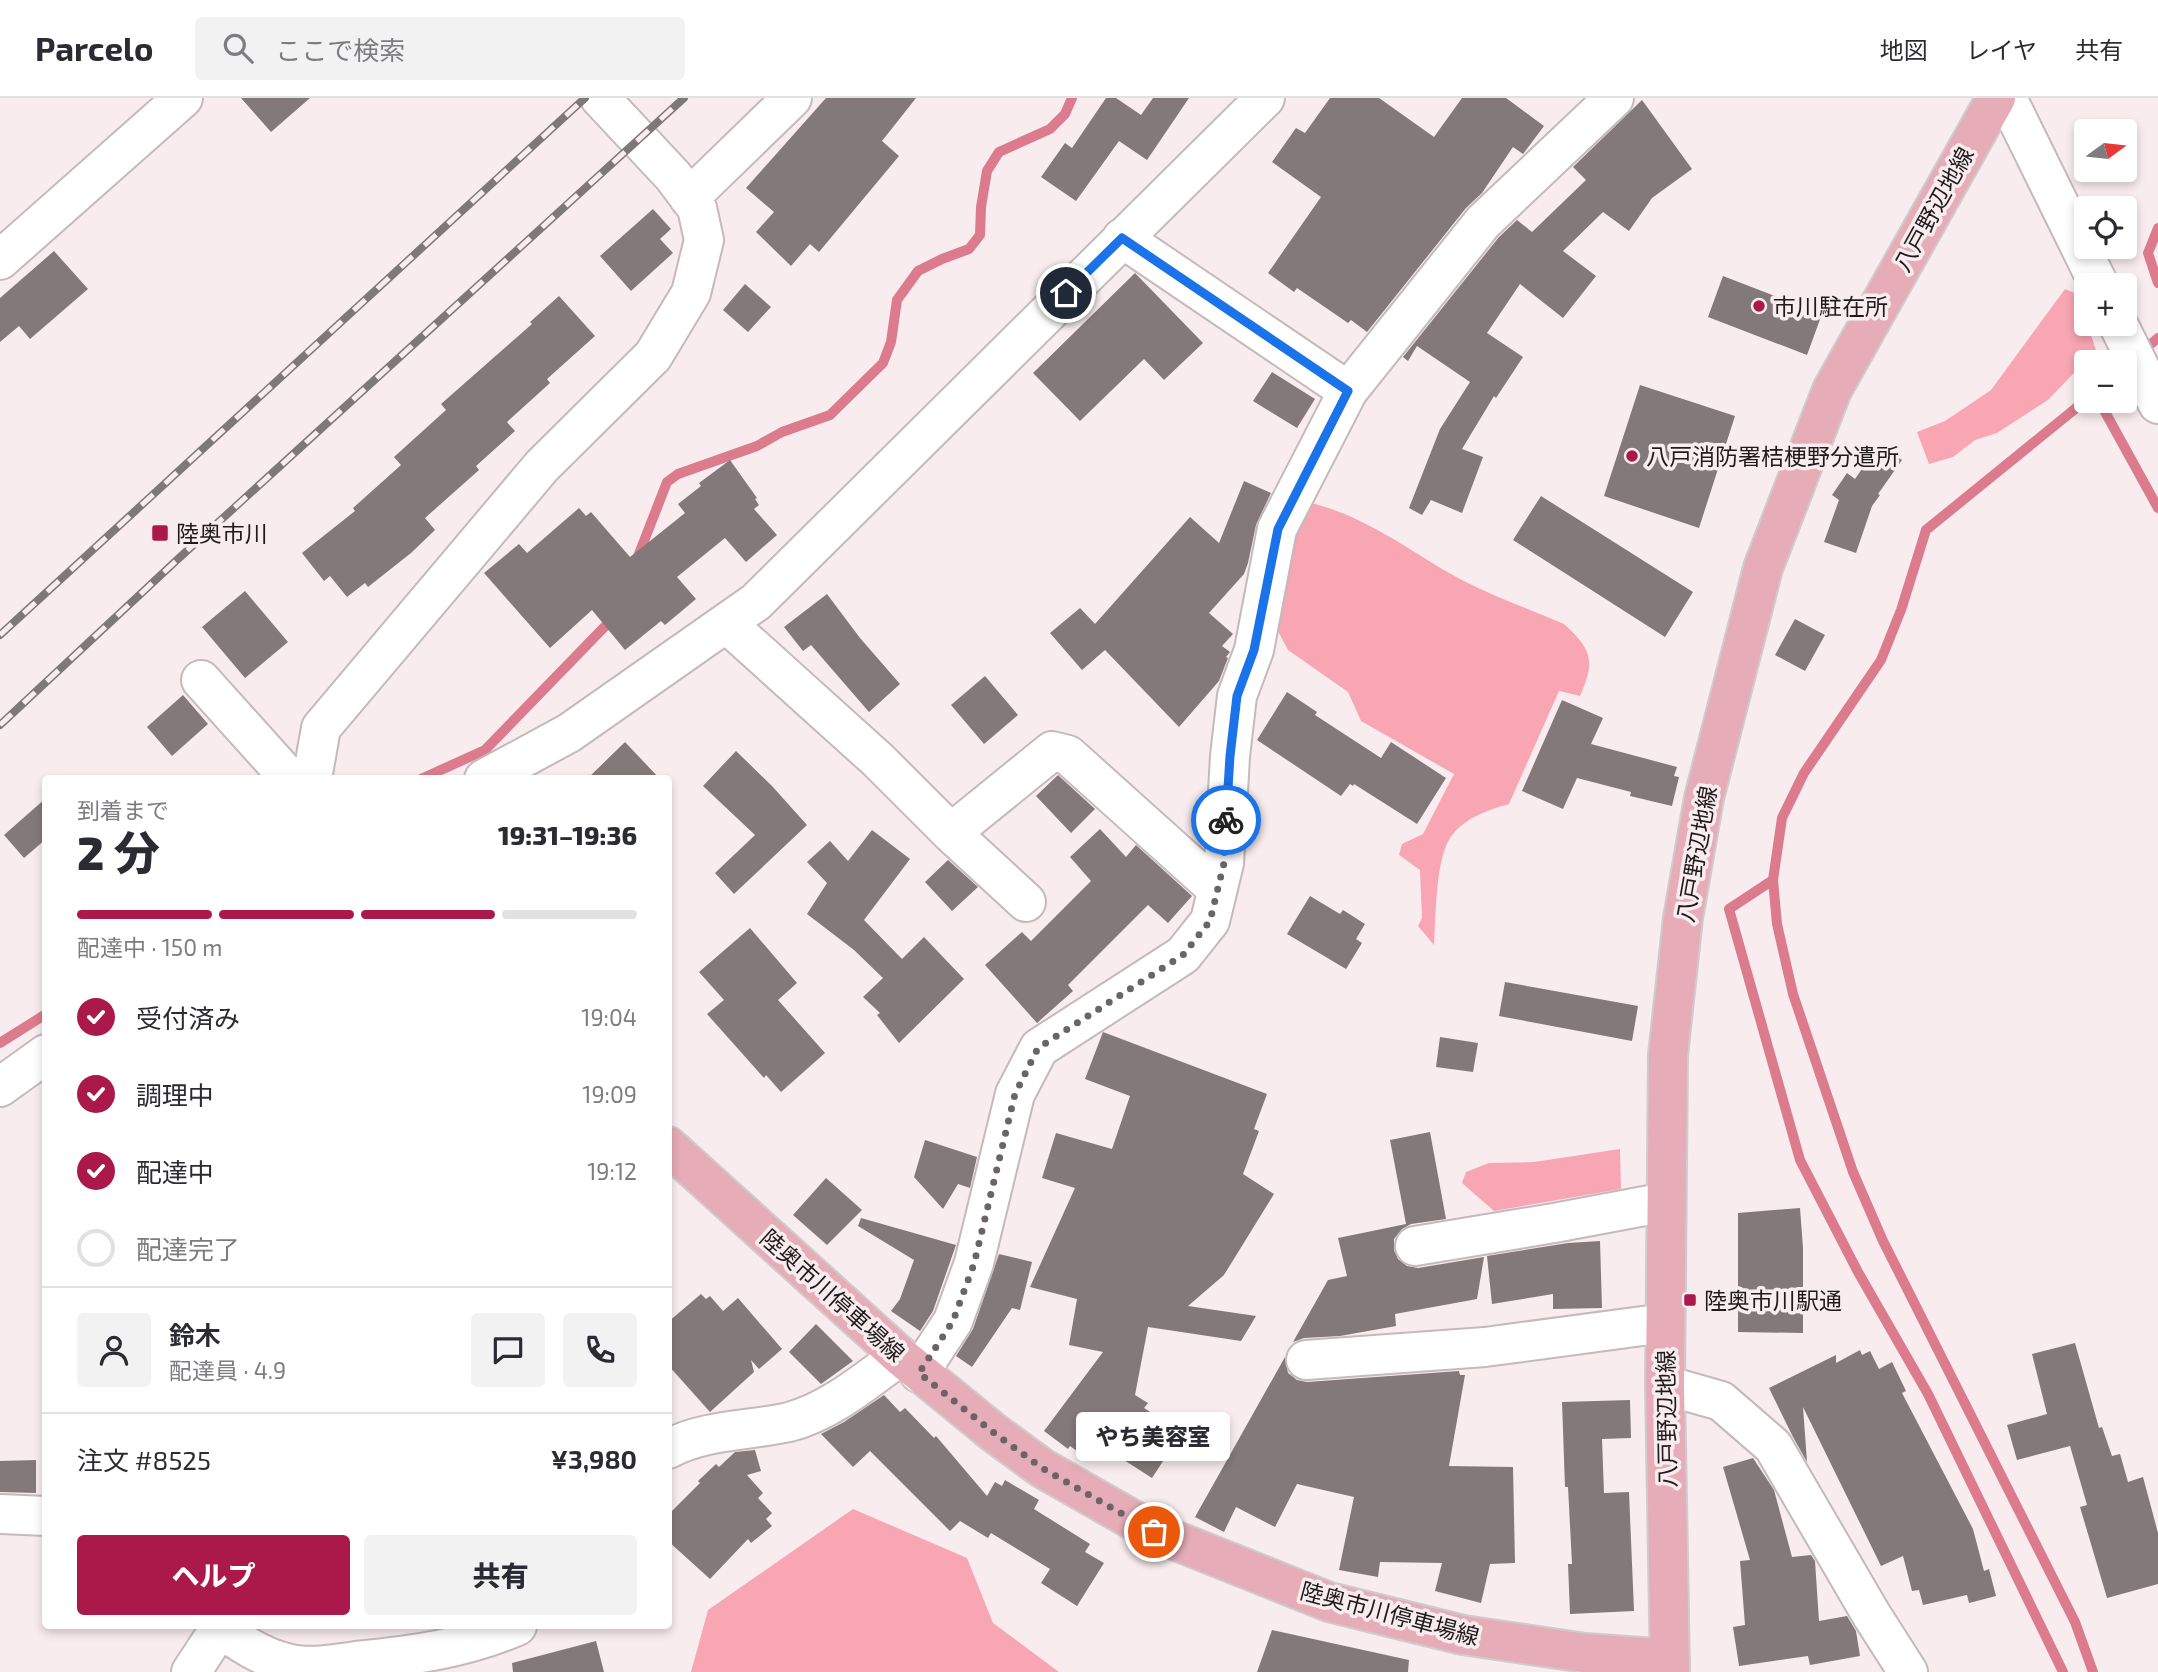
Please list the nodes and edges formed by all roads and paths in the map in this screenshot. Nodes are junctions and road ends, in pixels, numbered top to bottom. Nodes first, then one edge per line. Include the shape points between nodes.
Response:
1 (183, 98) edge
2 (600, 98) edge
3 (792, 98) edge
4 (1265, 98) edge
5 (1614, 98) edge
6 (1996, 98) edge
7 (2007, 98) edge
8 (689, 198) junction
9 (1122, 238) junction
10 (0, 260) edge
11 (2093, 273) edge
12 (2125, 336) edge
13 (1348, 391) junction
14 (2158, 404) edge
15 (726, 623) junction
16 (201, 680) dead end
17 (286, 775) edge
18 (313, 775) edge
19 (491, 775) edge
20 (951, 833) junction
21 (1217, 890) junction
22 (1026, 902) dead end
23 (42, 1057) edge
24 (0, 1087) edge
25 (672, 1150) edge
26 (1666, 1202) junction
27 (1415, 1246) dead end
28 (1665, 1324) junction
29 (1306, 1360) dead end
30 (909, 1364) junction
31 (1665, 1385) junction
32 (672, 1447) edge
33 (0, 1514) edge
34 (42, 1516) edge
35 (218, 1629) edge
36 (222, 1629) edge
37 (495, 1630) edge
38 (1670, 1666) edge
39 (191, 1672) edge
40 (1908, 1672) edge

1 - 10 street
2 - 8 street
3 - 8 street
4 - 9 street
5 - 13 street via 1483,222
6 - 26 main road, 八戸野辺地線 via 1832,390 1763,568 1704,798 1684,918 1668,1055
7 - 11 street
8 - 18 street via 697,208 704,240 691,293 653,356 541,466 353,688 321,728
9 - 13 street
9 - 15 street via 756,602
12 - 14 street
13 - 21 street via 1278,529 1254,650 1237,696 1224,863
15 - 19 street via 569,733
15 - 20 street via 878,760
16 - 17 street
20 - 21 street via 1052,751 1068,755
20 - 22 street
21 - 30 street via 1210,921 1183,955 1038,1048 1015,1094 974,1264 953,1321
23 - 24 street
25 - 30 main road, 陸奥市川停車場線
26 - 27 street
26 - 28 main road, 八戸野辺地線
28 - 29 street via 1485,1347
28 - 31 main road, 八戸野辺地線
30 - 32 street via 791,1421 707,1434
30 - 38 main road, 陸奥市川停車場線 via 1042,1468 1154,1532 1329,1602 1463,1634
31 - 38 main road, 八戸野辺地線
31 - 40 street via 1721,1401 1773,1447
33 - 34 street
35 - 39 street
36 - 37 street via 260,1654 290,1664 326,1665 433,1653

